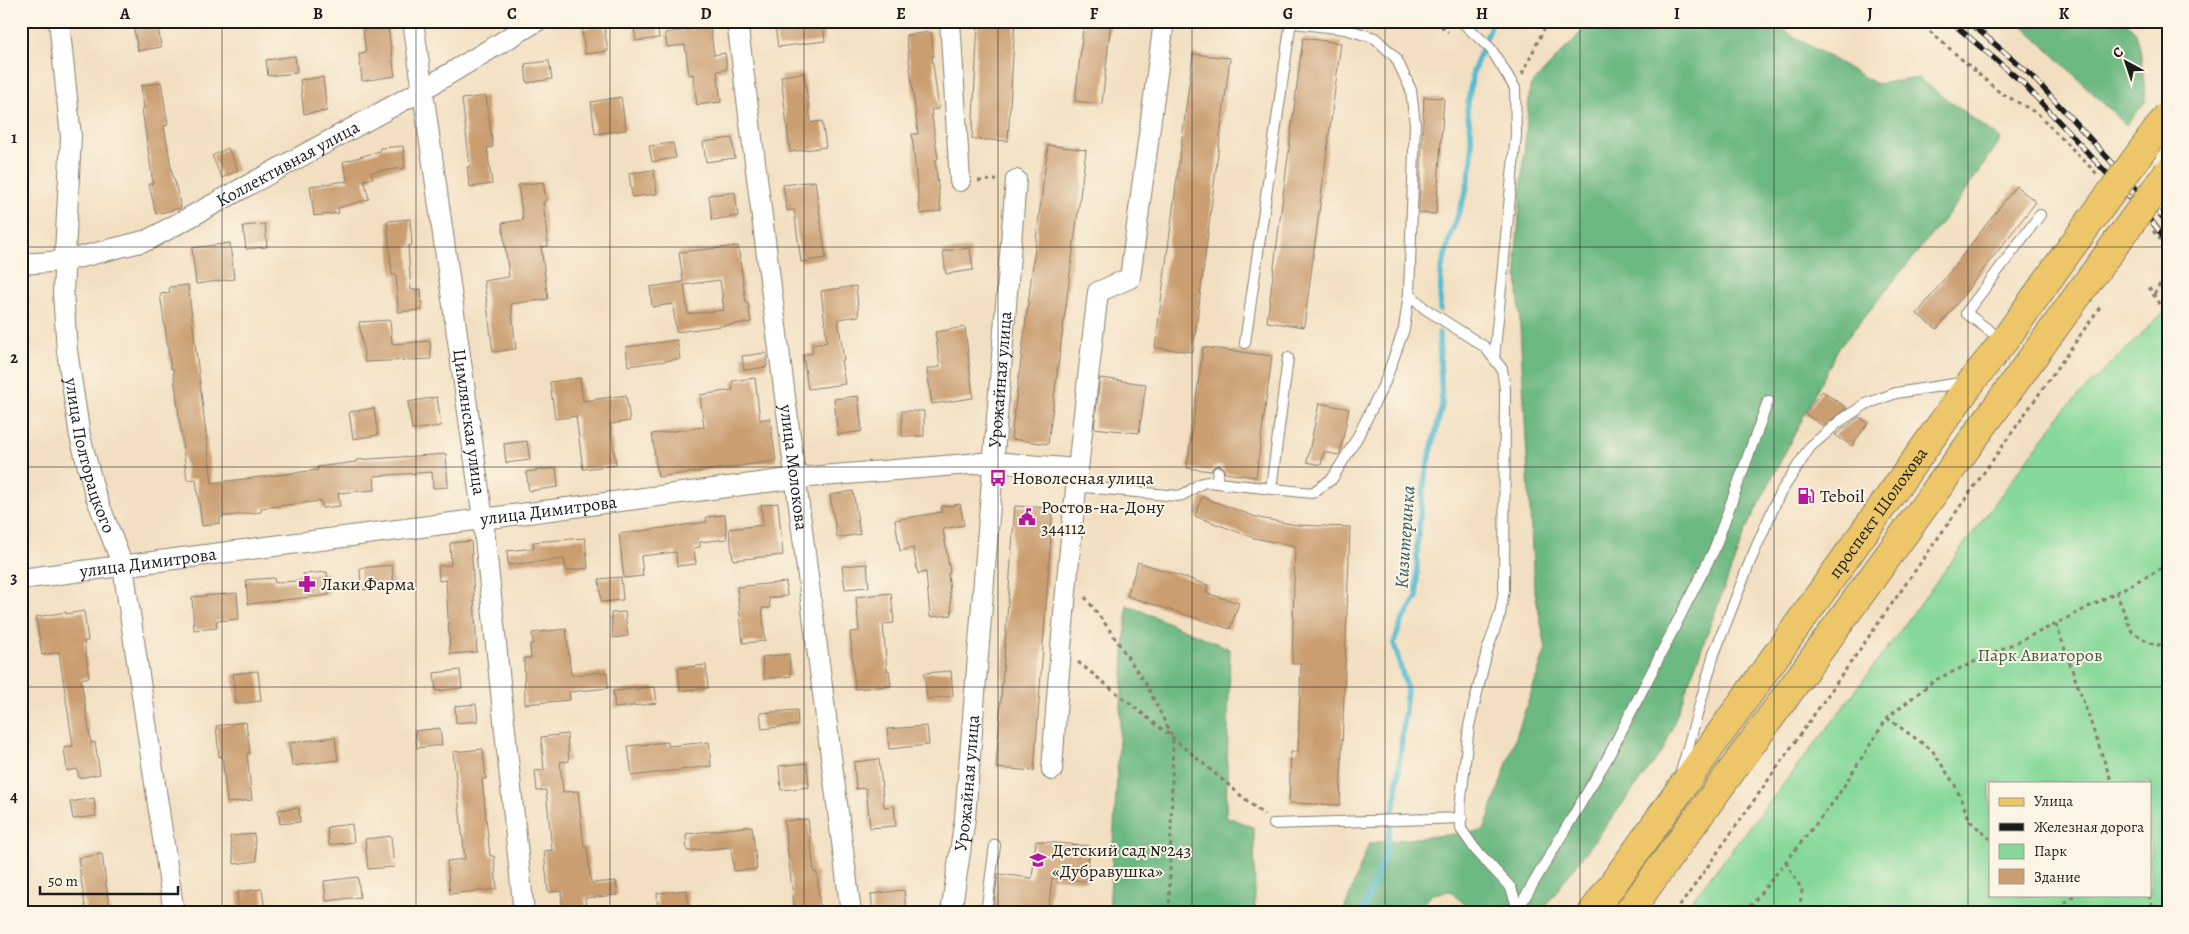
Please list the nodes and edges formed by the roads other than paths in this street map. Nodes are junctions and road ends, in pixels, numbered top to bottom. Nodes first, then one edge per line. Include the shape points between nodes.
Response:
1 (59, 21) edge
2 (413, 21) edge
3 (537, 21) edge
4 (737, 21) edge
5 (950, 21) edge
6 (1164, 21) edge
7 (1277, 21) edge
8 (1461, 21) edge
9 (1291, 22) edge
10 (424, 89) junction
11 (2168, 115) edge
12 (2168, 172) edge
13 (1016, 180) road end
14 (960, 181) road end
15 (2040, 215) dead end
16 (65, 261) junction
17 (21, 264) edge
18 (1409, 293) junction
19 (2004, 341) junction
20 (1246, 342) dead end
21 (1288, 358) dead end
22 (1494, 359) junction
23 (1972, 381) junction
24 (1768, 401) dead end
25 (993, 462) junction
26 (1076, 477) junction
27 (797, 478) junction
28 (1271, 489) junction
29 (483, 519) junction
30 (123, 566) junction
31 (21, 579) edge
32 (1052, 770) dead end
33 (1673, 801) junction
34 (1462, 818) junction
35 (1274, 824) road end
36 (995, 845) dead end
37 (1517, 911) edge
38 (174, 913) edge
39 (524, 913) edge
40 (851, 913) edge
41 (951, 913) edge
42 (986, 913) edge
43 (1592, 913) edge
44 (1628, 913) edge

1 - 16 street, улица Полторацкого via 70,137
2 - 10 street, Цимлянская улица
3 - 10 street, Коллективная улица
4 - 27 street, улица Молокова
5 - 14 street
6 - 26 street via 1130,278 1098,292
7 - 9 lane
8 - 22 lane via 1491,49 1515,88 1516,135
9 - 18 lane via 1375,38 1396,58 1411,90 1415,124
9 - 20 lane
10 - 16 street, Коллективная улица via 148,240
10 - 29 street, Цимлянская улица
11 - 19 main road, проспект Шолохова, bridge
12 - 44 main road, проспект Шолохова, bridge via 2097,291
13 - 25 street, Урожайная улица
15 - 19 lane via 1966,313
16 - 17 street, Коллективная улица
16 - 30 street, улица Полторацкого via 63,292 67,351 80,436 95,494
18 - 22 lane via 1424,308 1485,348
18 - 28 lane via 1404,329 1385,382 1332,479 1312,493
19 - 23 main road, проспект Шолохова
21 - 28 lane
22 - 34 lane via 1502,369 1505,390 1504,590 1469,726 1460,808
23 - 33 main road, проспект Шолохова
23 - 33 lane via 1896,393 1866,404 1810,447 1779,495 1738,591 1714,654
24 - 37 lane via 1714,550 1607,759
25 - 26 street, улица Димитрова
25 - 27 street, улица Димитрова
25 - 41 street, Урожайная улица via 964,818
26 - 28 lane via 1177,496 1184,496 1203,482 1217,478
26 - 32 street
27 - 29 street, улица Димитрова
27 - 40 street, улица Молокова
29 - 30 street, улица Димитрова
29 - 39 street, Цимлянская улица
30 - 31 street, улица Димитрова
30 - 38 street, улица Полторацкого
33 - 43 main road, проспект Шолохова
34 - 35 lane
34 - 37 lane via 1461,830 1474,849 1511,888
36 - 42 lane

